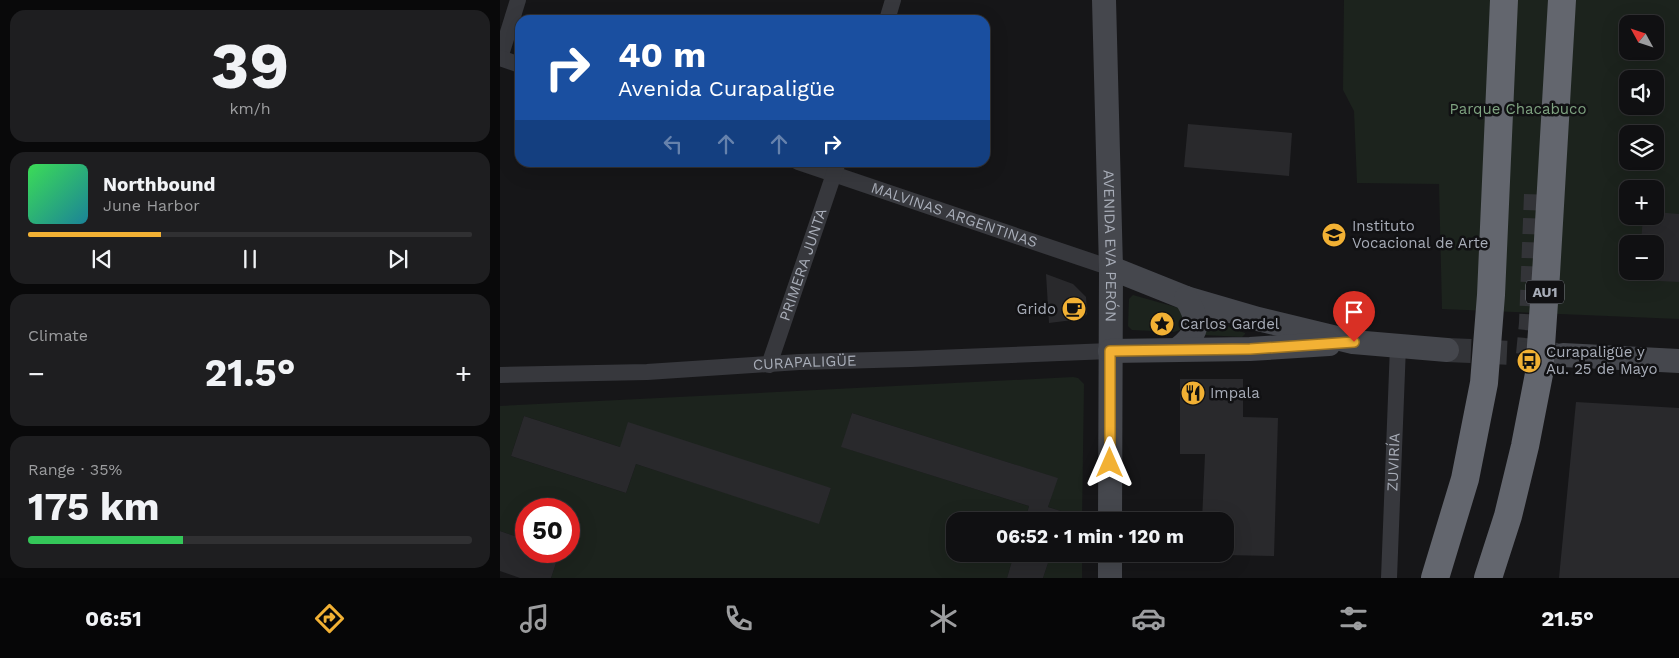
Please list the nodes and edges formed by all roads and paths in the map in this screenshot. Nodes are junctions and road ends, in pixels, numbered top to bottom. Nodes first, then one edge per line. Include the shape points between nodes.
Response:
1 (518, 0) edge
2 (894, 0) edge
3 (1104, 0) edge
4 (1504, 0) edge
5 (1562, 0) edge
6 (889, 15) edge
7 (500, 58) edge
8 (515, 63) edge
9 (836, 169) edge
10 (1111, 268) junction
11 (1186, 298) junction
12 (1354, 342) junction
13 (1398, 346) junction
14 (1178, 349) junction
15 (1447, 350) tunnel mouth
16 (1110, 351) junction
17 (1563, 355) tunnel mouth
18 (1679, 361) edge
19 (769, 365) junction
20 (500, 375) edge
21 (1110, 512) edge
22 (1110, 562) edge
23 (1110, 578) edge
24 (1389, 578) edge
25 (1435, 578) edge
26 (1488, 578) edge

1 - 7 street
2 - 6 street
3 - 10 main road, AVENIDA EVA PERÓN
4 - 25 highway, bridge via 1484,383 1465,479
5 - 26 highway, AU1, bridge via 1538,374 1521,464
7 - 8 street
9 - 10 street, MALVINAS ARGENTINAS
9 - 19 street, PRIMERA JUNTA
10 - 11 main road
10 - 16 main road, AVENIDA EVA PERÓN
11 - 12 main road
11 - 14 main road via 1194,312 1195,326 1190,340
12 - 13 main road
12 - 14 main road via 1250,349
13 - 15 main road
13 - 24 street, ZUVIRÍA
14 - 16 main road
16 - 19 street, CURAPALIGÜE
16 - 21 main road, AVENIDA EVA PERÓN
17 - 18 main road
19 - 20 street, CURAPALIGÜE
22 - 23 main road

